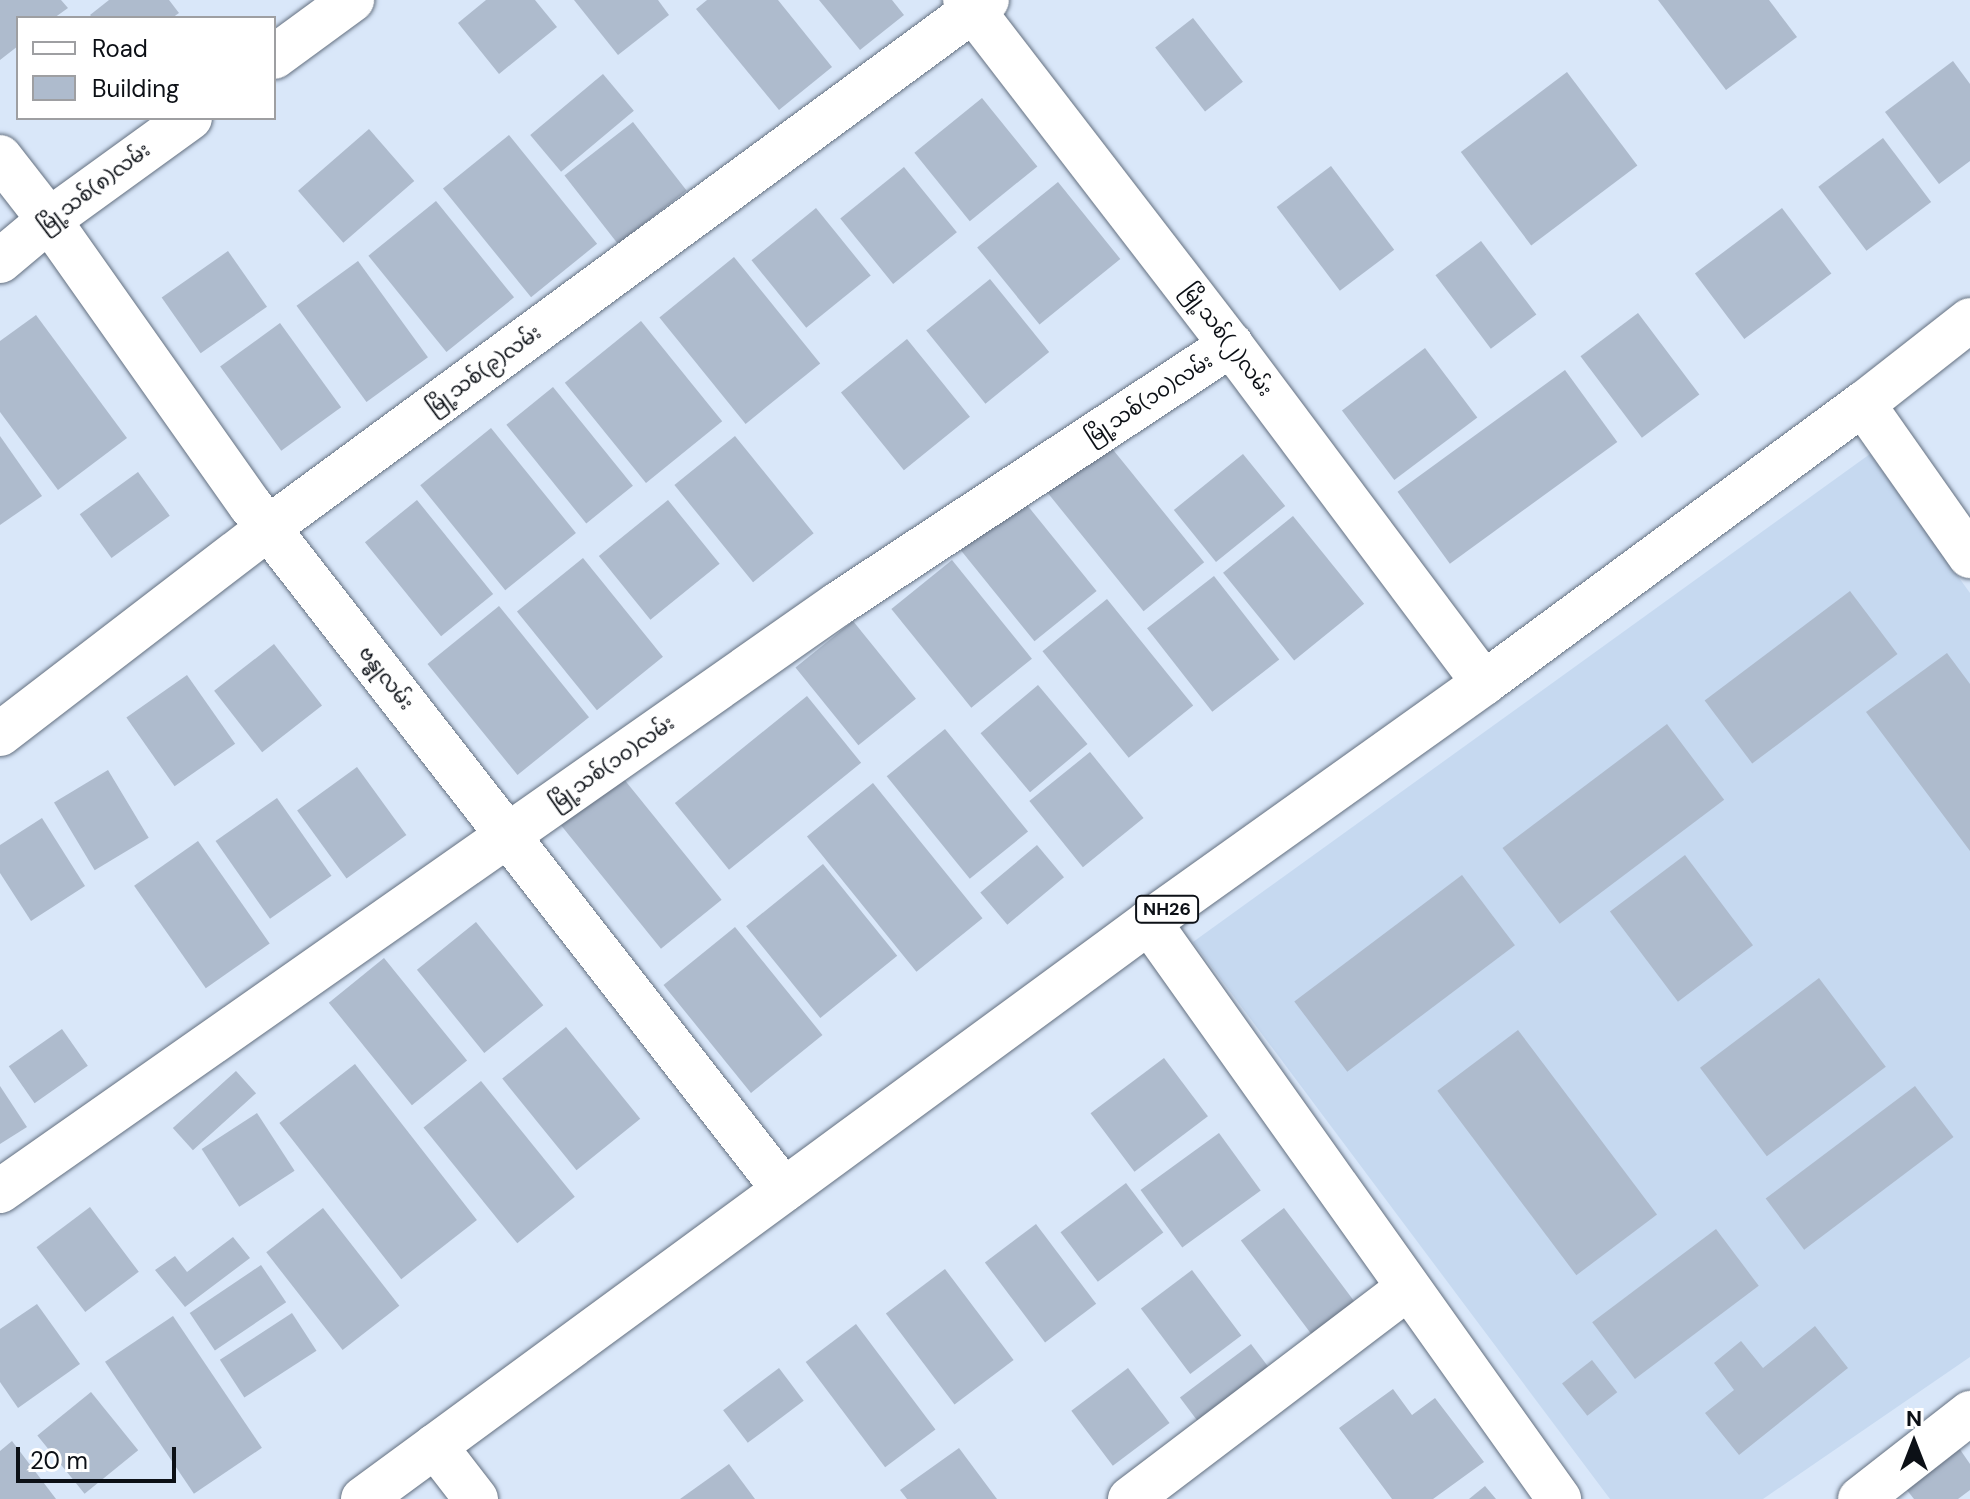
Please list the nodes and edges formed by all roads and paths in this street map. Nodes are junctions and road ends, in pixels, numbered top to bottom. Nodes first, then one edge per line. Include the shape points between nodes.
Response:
1 (352, 0) edge
2 (975, 4) edge
3 (276, 56) edge
4 (187, 120) edge
5 (0, 157) edge
6 (49, 220) junction
7 (0, 261) edge
8 (1970, 320) edge
9 (1231, 345) junction
10 (1863, 404) junction
11 (268, 528) junction
12 (1970, 556) edge
13 (1484, 683) junction
14 (0, 734) edge
15 (509, 835) junction
16 (1149, 922) junction
17 (784, 1190) junction
18 (0, 1191) edge
19 (1407, 1289) junction
20 (1970, 1413) edge
21 (435, 1446) junction
22 (363, 1499) edge
23 (476, 1499) edge
24 (1130, 1499) edge
25 (1559, 1499) edge
26 (1860, 1499) edge

1 - 3 main road
2 - 9 main road, မြို့သစ်(၂)လမ်း
2 - 11 main road, မြို့သစ်(၉)လမ်း
4 - 6 main road, မြို့သစ်(၈)လမ်း
5 - 6 main road, ဗန္ဓုလမ်း
6 - 7 main road, မြို့သစ်(၈)လမ်း
6 - 11 main road, ဗန္ဓုလမ်း
8 - 10 main road, NH26
9 - 13 main road, မြို့သစ်(၂)လမ်း
9 - 15 main road, မြို့သစ်(၁၀)လမ်း via 838,604
10 - 12 main road
10 - 13 main road, NH26
11 - 14 main road, မြို့သစ်(၉)လမ်း
11 - 15 main road, ဗန္ဓုလမ်း
13 - 16 main road, NH26
15 - 17 main road, ဗန္ဓုလမ်း
15 - 18 main road, မြို့သစ်(၁၀)လမ်း
16 - 17 main road, NH26
16 - 19 main road
17 - 21 main road, NH26
19 - 24 main road
19 - 25 main road
20 - 26 main road
21 - 22 main road, NH26
21 - 23 main road

